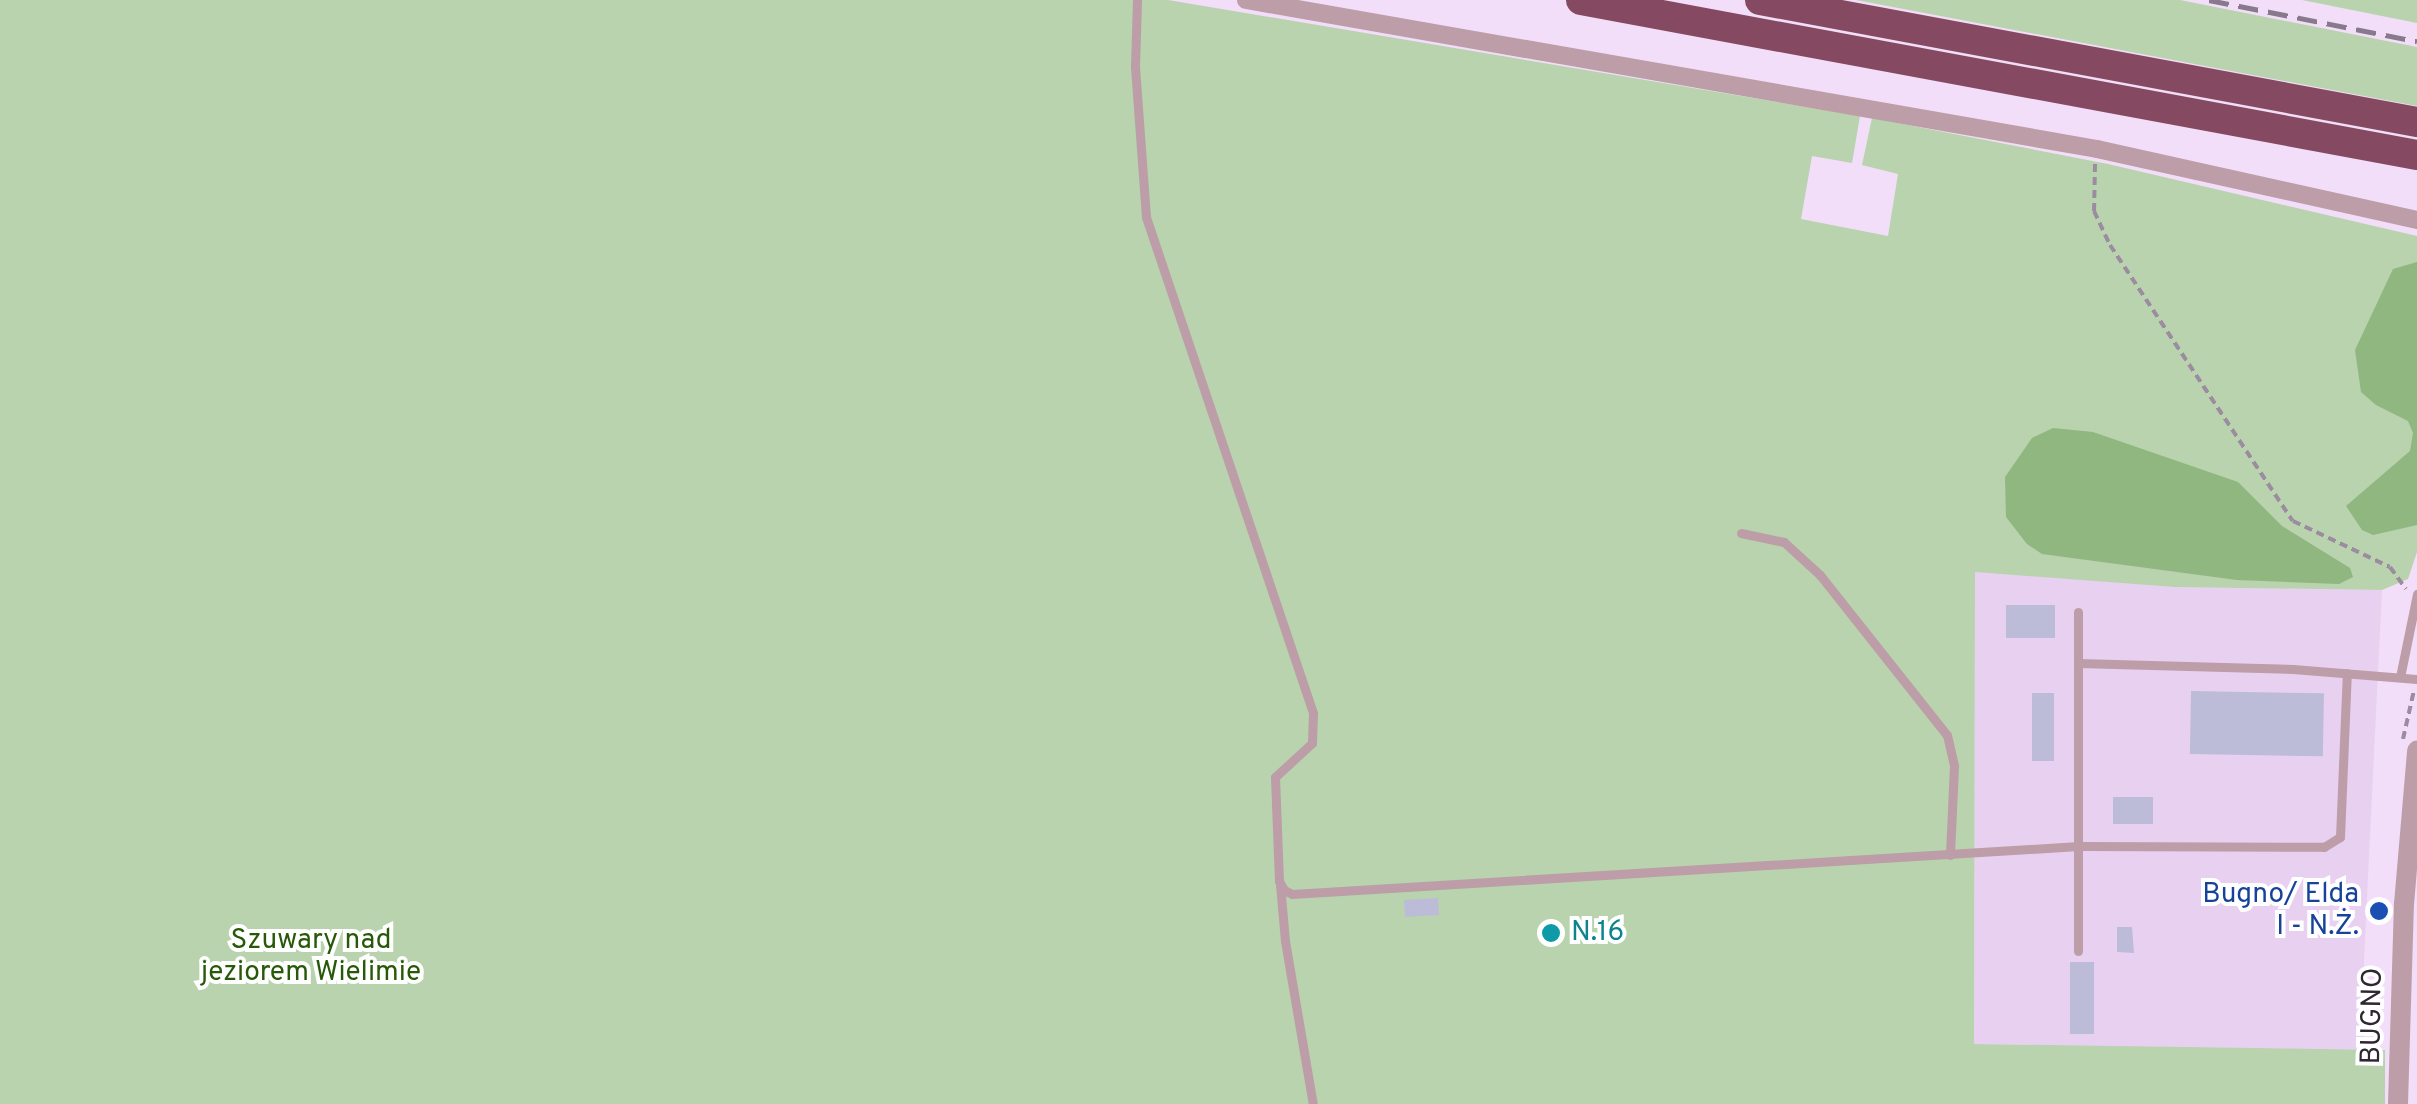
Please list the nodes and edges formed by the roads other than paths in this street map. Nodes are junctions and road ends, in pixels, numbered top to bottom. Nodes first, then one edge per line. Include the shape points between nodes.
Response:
1 (1137, 0) edge
2 (1246, 0) edge
3 (1581, 0) edge
4 (1760, 0) edge
5 (2417, 122) edge
6 (2417, 155) edge
7 (2417, 220) edge
8 (1741, 533) dead end
9 (2416, 597) edge
10 (2078, 612) dead end
11 (2078, 664) junction
12 (2346, 673) junction
13 (2400, 677) junction
14 (2417, 678) edge
15 (2416, 760) edge
16 (2079, 846) junction
17 (1950, 855) junction
18 (1280, 881) junction
19 (2078, 951) dead end
20 (1313, 1104) edge
21 (2398, 1104) edge

1 - 18 lane via 1146,217 1313,713 1312,743 1275,777
2 - 7 street via 2096,149
3 - 6 highway
4 - 5 highway
8 - 17 lane via 1784,542 1820,575 1947,735 1954,766
9 - 13 lane
10 - 11 lane
11 - 12 lane
11 - 16 lane
12 - 13 lane
12 - 16 lane via 2340,837 2331,846
13 - 14 lane
15 - 21 street, BUGNO
16 - 17 lane
16 - 19 lane
17 - 18 lane via 1292,894
18 - 20 lane

